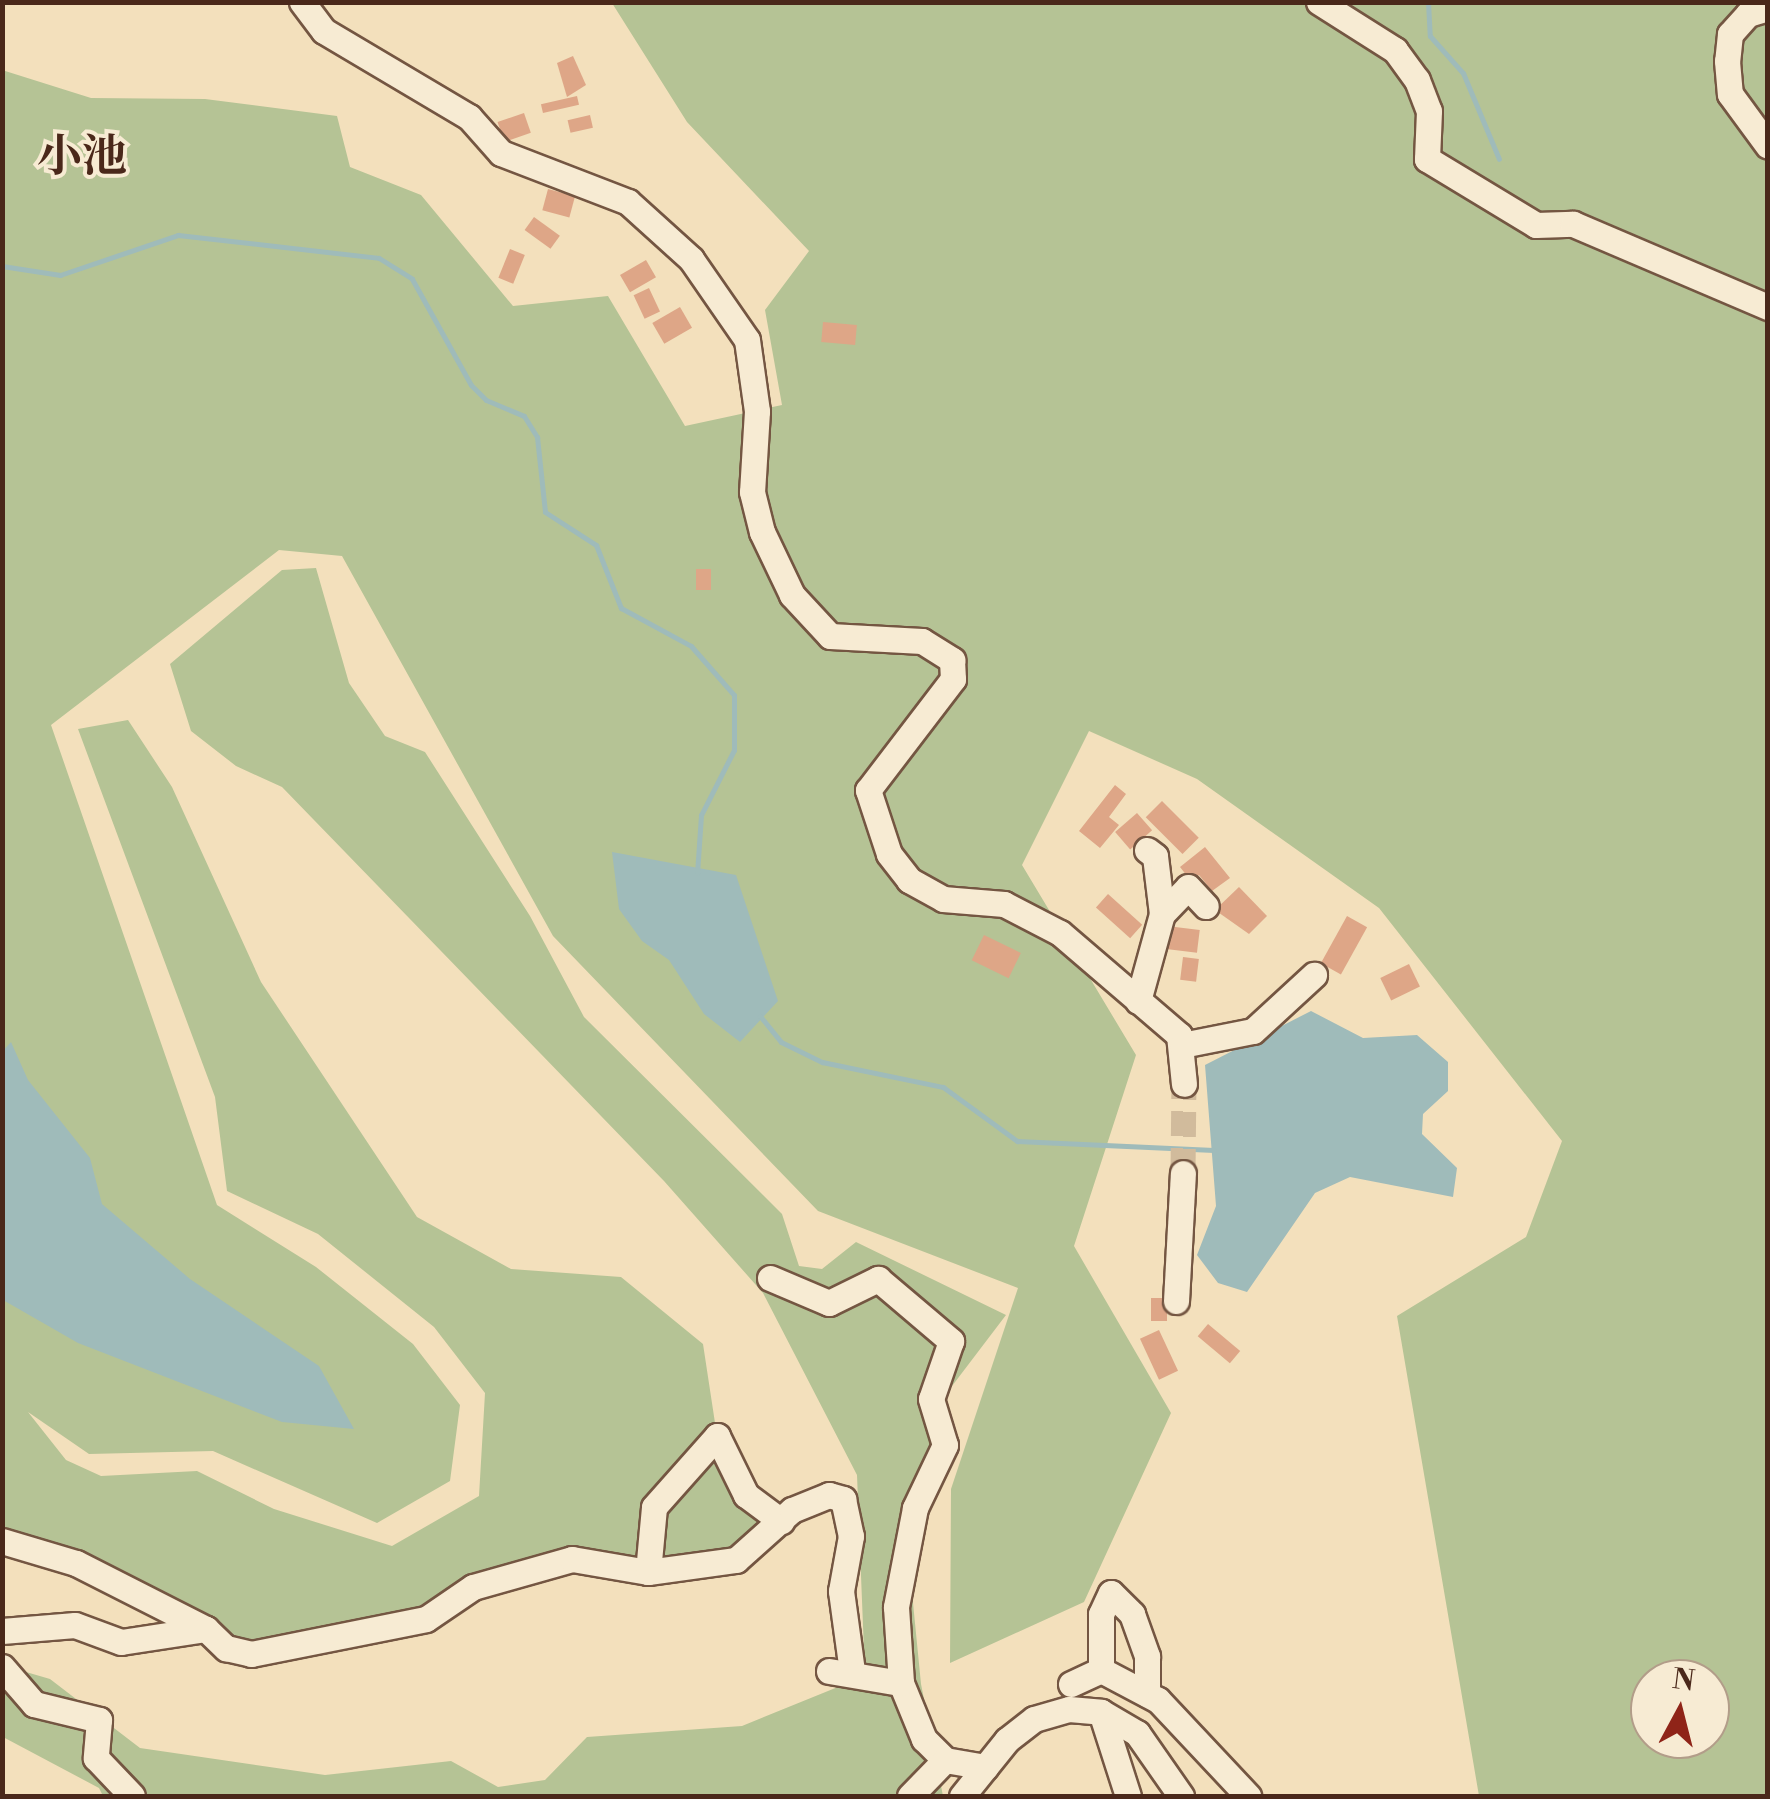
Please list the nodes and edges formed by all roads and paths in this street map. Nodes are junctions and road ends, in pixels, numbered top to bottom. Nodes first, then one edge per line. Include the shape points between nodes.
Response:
1 (302, 2) edge
2 (1319, 2) edge
3 (1768, 8) edge
4 (1768, 146) edge
5 (1768, 307) edge
6 (1147, 850) dead end
7 (1206, 906) dead end
8 (1162, 914) junction
9 (1314, 975) dead end
10 (1138, 1001) junction
11 (1182, 1044) junction
12 (1184, 1084) tunnel mouth
13 (1183, 1172) tunnel mouth
14 (770, 1278) dead end
15 (1176, 1301) dead end
16 (781, 1522) junction
17 (2, 1541) edge
18 (648, 1572) junction
19 (206, 1629) junction
20 (2, 1631) edge
21 (2, 1667) edge
22 (1101, 1670) junction
23 (900, 1683) junction
24 (1072, 1684) dead end
25 (1147, 1694) junction
26 (1102, 1712) junction
27 (945, 1760) junction
28 (985, 1767) junction
29 (132, 1796) edge
30 (910, 1796) edge
31 (962, 1796) edge
32 (1128, 1796) edge
33 (1181, 1796) edge
34 (1248, 1796) edge

1 - 10 street via 324,31 469,116 501,153 628,202 691,259 746,340 757,411 752,492 762,532 792,595 830,636 922,642 952,660 953,679 868,790 889,854 910,880 943,898 1004,904 1060,933
2 - 5 street via 1395,50 1417,80 1429,112 1427,159 1536,226 1587,230
3 - 4 street via 1748,14 1730,34 1726,62 1730,94
6 - 8 street via 1155,856
7 - 8 street via 1188,887
8 - 10 street
9 - 11 street via 1253,1031
10 - 11 street via 1171,1026
11 - 12 street
13 - 15 street
14 - 23 street via 829,1302 878,1279 951,1340 931,1399 944,1445 915,1508 896,1607
16 - 18 street via 736,1560
16 - 18 street via 746,1495 717,1436 654,1507
16 - 23 street via 828,1495 843,1499 851,1536 841,1591 841,1671
17 - 19 street via 76,1564
18 - 19 street via 572,1559 472,1587 426,1619 250,1654 226,1648
19 - 20 street via 121,1642 75,1625
21 - 29 street via 34,1704 99,1720 96,1758
22 - 24 street
22 - 25 street
22 - 25 street via 1102,1614 1111,1593 1132,1614 1147,1656
23 - 27 street via 924,1739
25 - 34 street via 1230,1769
26 - 28 street via 1069,1709 1034,1719
26 - 32 street
26 - 33 street via 1137,1733
27 - 28 street
27 - 30 street
28 - 31 street

